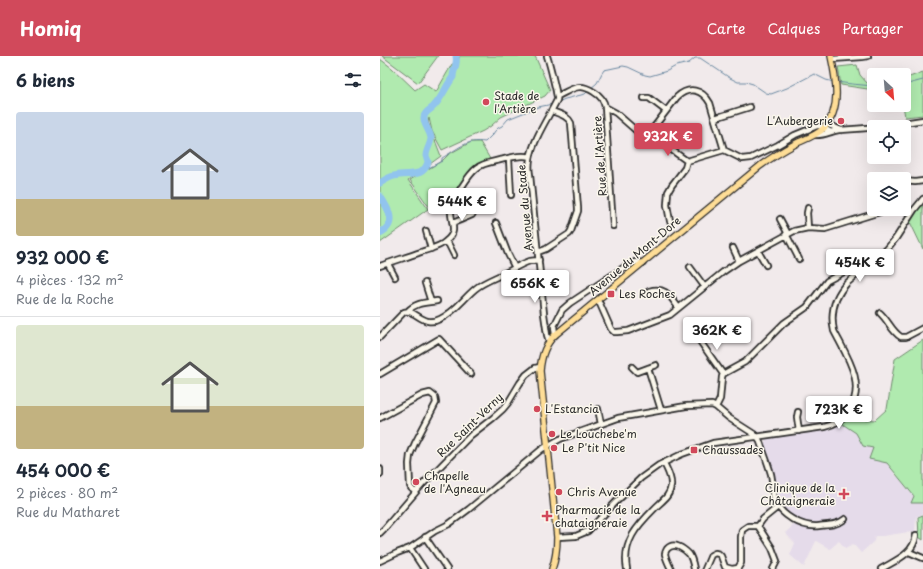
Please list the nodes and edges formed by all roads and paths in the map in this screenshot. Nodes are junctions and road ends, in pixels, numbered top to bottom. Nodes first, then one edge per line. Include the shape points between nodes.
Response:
1 (548, 56) edge
2 (868, 56) edge
3 (831, 57) edge
4 (557, 98) junction
5 (644, 98) dead end
6 (605, 107) junction
7 (750, 107) dead end
8 (552, 111) junction
9 (666, 111) junction
10 (715, 118) junction
11 (923, 120) edge
12 (911, 122) edge
13 (827, 124) junction
14 (867, 128) edge
15 (841, 130) junction
16 (831, 132) junction
17 (815, 134) junction
18 (652, 135) junction
19 (724, 150) junction
20 (530, 157) junction
21 (509, 159) junction
22 (687, 161) junction
23 (923, 181) edge
24 (911, 182) edge
25 (511, 195) dead end
26 (923, 198) edge
27 (808, 208) dead end
28 (475, 210) dead end
29 (911, 214) edge
30 (867, 216) edge
31 (910, 216) edge
32 (780, 219) dead end
33 (670, 221) dead end
34 (454, 223) junction
35 (496, 223) dead end
36 (613, 226) dead end
37 (808, 228) junction
38 (426, 231) dead end
39 (787, 234) junction
40 (446, 242) junction
41 (733, 248) dead end
42 (431, 249) junction
43 (758, 251) junction
44 (538, 252) junction
45 (454, 255) dead end
46 (800, 259) dead end
47 (539, 260) junction
48 (875, 260) junction
49 (739, 261) junction
50 (643, 262) junction
51 (388, 264) junction
52 (766, 265) dead end
53 (380, 266) edge
54 (690, 267) dead end
55 (515, 268) junction
56 (395, 277) dead end
57 (425, 283) dead end
58 (704, 286) junction
59 (649, 291) dead end
60 (597, 300) junction
61 (437, 301) dead end
62 (431, 302) junction
63 (678, 307) junction
64 (408, 311) junction
65 (880, 313) dead end
66 (923, 328) edge
67 (555, 335) junction
68 (380, 337) edge
69 (697, 337) dead end
70 (549, 341) junction
71 (656, 365) dead end
72 (632, 367) dead end
73 (540, 368) junction
74 (648, 368) junction
75 (380, 374) edge
76 (472, 374) dead end
77 (723, 374) junction
78 (716, 407) junction
79 (598, 409) dead end
80 (661, 410) junction
81 (798, 412) dead end
82 (380, 418) edge
83 (601, 424) junction
84 (799, 431) junction
85 (757, 437) junction
86 (547, 446) junction
87 (537, 453) junction
88 (549, 458) junction
89 (664, 463) junction
90 (380, 469) edge
91 (380, 474) edge
92 (415, 492) junction
93 (779, 506) junction
94 (845, 519) dead end
95 (758, 526) junction
96 (380, 533) edge
97 (916, 535) dead end
98 (425, 537) junction
99 (556, 537) junction
100 (410, 548) junction
101 (909, 552) junction
102 (923, 558) edge
103 (380, 561) edge
104 (424, 569) edge
105 (447, 569) edge
106 (552, 569) edge
107 (626, 569) edge
108 (671, 569) edge
109 (694, 569) edge
110 (705, 569) edge
111 (732, 569) edge
112 (738, 569) edge
113 (773, 569) edge
114 (881, 569) edge

1 - 4 street
2 - 3 street
3 - 13 main road via 836,102
4 - 6 street, Rue de l'Artière via 580,86 592,90 602,98
4 - 8 street, Avenue du Stade
5 - 9 street via 649,98
6 - 18 street via 640,134
6 - 36 street, Rue de l'Artière
7 - 10 street
8 - 20 street, Avenue du Stade via 534,144
8 - 44 street via 566,116 571,123 578,208 569,234
9 - 10 street via 676,97 692,90 707,98
9 - 18 street via 654,127
10 - 19 street
11 - 12 street
13 - 15 street via 835,125
13 - 16 street
13 - 17 main road, Avenue du Mont-Dore
13 - 19 street via 795,135 750,158 742,159
14 - 15 street
15 - 16 street
16 - 17 street via 820,136
17 - 50 main road, Avenue du Mont-Dore via 760,166
18 - 22 street
19 - 22 street
20 - 21 street
20 - 44 street, Avenue du Stade
21 - 25 street
21 - 34 street via 482,165 471,174 452,208
22 - 33 street via 668,192
23 - 24 street
26 - 29 street
27 - 37 street
28 - 34 street via 472,215
30 - 37 street via 825,228
31 - 48 street via 891,244
32 - 39 street
34 - 40 street via 451,236
35 - 55 street
37 - 39 street
38 - 42 street
39 - 43 street
39 - 46 street
40 - 42 street
40 - 45 street
41 - 49 street
42 - 51 street
43 - 49 street
43 - 52 street
44 - 47 street, Avenue du Stade
47 - 55 street
47 - 70 street, Avenue du Stade
48 - 77 street via 870,258 827,281 807,307 784,323 745,362
48 - 84 street via 842,288 833,307 834,331 856,378 856,392 852,405 844,416 833,424 824,428
49 - 58 street
50 - 60 main road, Avenue du Mont-Dore
50 - 67 street via 626,266 570,303 562,310 554,326
51 - 53 street
51 - 56 street
54 - 58 street
55 - 64 street via 483,283 459,306 439,320 424,320
57 - 62 street
58 - 63 street
59 - 63 street via 664,291
60 - 63 street via 611,329 617,332 628,331 664,318
60 - 67 main road, Avenue du Mont-Dore
61 - 62 street
62 - 64 street via 417,304
64 - 68 street
65 - 66 street via 901,338
67 - 70 main road, Avenue du Mont-Dore
69 - 77 street
70 - 73 main road, Avenue du Mont-Dore
71 - 74 street
72 - 74 street via 637,372
73 - 86 main road, Avenue du Mont-Dore
73 - 92 street, Rue Saint-Verny via 535,368 526,375 503,409 471,435
74 - 80 street
75 - 76 street via 439,340
77 - 78 street via 720,399
78 - 80 street via 686,406
78 - 85 street
79 - 83 street
80 - 83 street
81 - 84 street
82 - 92 street via 422,395 430,393 435,397 436,403 410,455 410,486
83 - 86 street
84 - 85 street
85 - 89 street via 713,443
85 - 93 street via 770,471 774,499
86 - 87 street
86 - 88 main road, Avenue du Mont-Dore
87 - 88 street
87 - 98 street via 469,509
88 - 99 main road, Avenue du Mont-Dore
89 - 99 street via 636,482 588,531 576,536
89 - 107 street via 670,477 670,492 638,526 629,541
90 - 91 street
92 - 96 street, Rue Saint-Verny
93 - 94 street via 791,518 809,526 835,524
93 - 95 street
95 - 112 street via 748,526 742,530 741,563
95 - 113 street via 777,561
97 - 101 street via 916,542
98 - 100 street
98 - 105 street
99 - 106 main road, Avenue du Mont-Dore
100 - 103 street
100 - 104 street
101 - 102 street
101 - 114 street
108 - 109 street via 665,553 670,546 685,551 690,556
110 - 111 street via 711,555 715,553 721,556 726,567
111 - 112 street

